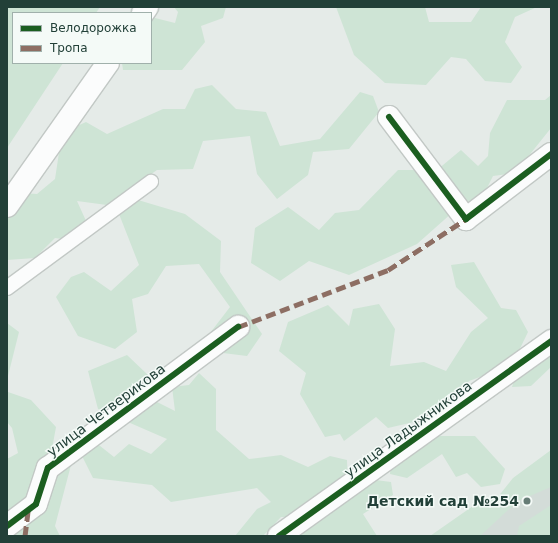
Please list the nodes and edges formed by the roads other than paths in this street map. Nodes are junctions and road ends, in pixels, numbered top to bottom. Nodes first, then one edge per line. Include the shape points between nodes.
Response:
1 (107, 64) edge
2 (390, 117) dead end
3 (551, 154) edge
4 (151, 182) dead end
5 (7, 206) edge
6 (7, 288) edge
7 (238, 327) dead end
8 (551, 341) edge
9 (7, 526) edge
10 (279, 536) edge

1 - 5 street
2 - 3 street via 466,219
4 - 6 lane
7 - 9 street, улица Четверикова via 48,468 36,504
8 - 10 street, улица Ладыжникова

